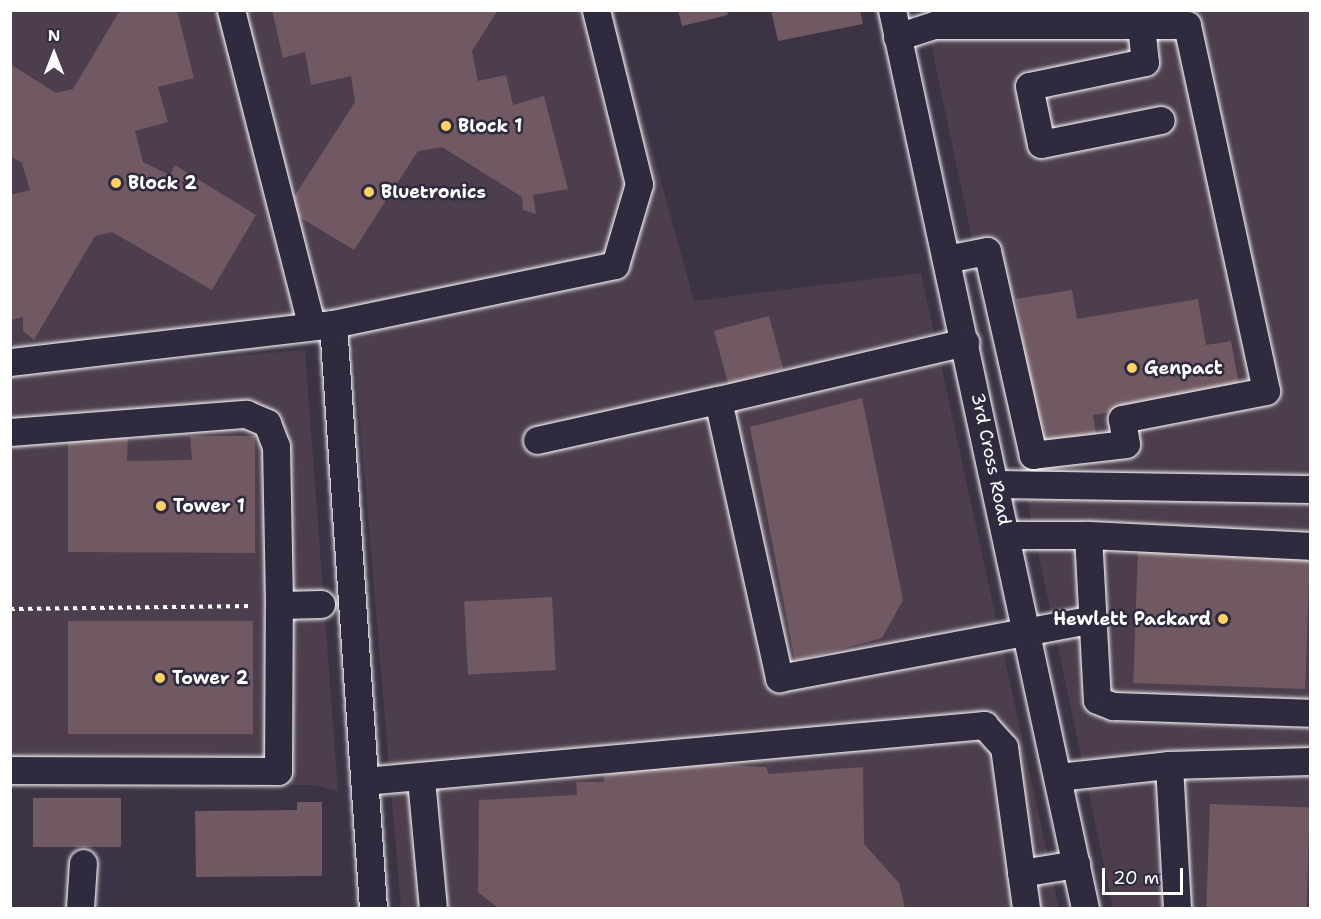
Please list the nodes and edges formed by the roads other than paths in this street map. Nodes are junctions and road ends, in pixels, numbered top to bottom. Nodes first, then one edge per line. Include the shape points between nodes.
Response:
1 (231, 10) edge
2 (596, 10) edge
3 (892, 10) edge
4 (1142, 25) junction
5 (897, 37) junction
6 (1161, 120) dead end
7 (946, 259) junction
8 (322, 324) junction
9 (965, 342) junction
10 (10, 362) edge
11 (718, 400) junction
12 (10, 432) edge
13 (537, 440) dead end
14 (1311, 489) edge
15 (998, 492) junction
16 (1007, 535) junction
17 (1088, 535) junction
18 (1311, 546) edge
19 (321, 604) dead end
20 (279, 605) junction
21 (1089, 620) junction
22 (1026, 629) junction
23 (1311, 713) edge
24 (1311, 761) edge
25 (1168, 765) junction
26 (10, 770) edge
27 (1058, 777) junction
28 (422, 779) junction
29 (364, 781) junction
30 (83, 863) dead end
31 (1076, 864) junction
32 (1021, 873) junction
33 (80, 909) edge
34 (373, 909) edge
35 (433, 909) edge
36 (1026, 909) edge
37 (1085, 909) edge
38 (1177, 909) edge

1 - 8 street
2 - 8 street via 639,184 615,265
3 - 5 street, 3rd Cross Road
4 - 5 street via 935,26
4 - 6 street via 1145,63 1029,86 1041,144
4 - 7 street via 1187,25 1266,392 1122,419 1126,444 1034,455 987,251
5 - 7 street, 3rd Cross Road
7 - 9 street, 3rd Cross Road
8 - 10 street
8 - 29 street
9 - 11 street
9 - 15 street, 3rd Cross Road
11 - 13 street
11 - 22 street via 779,678
12 - 20 street via 246,414 267,423 276,446
14 - 15 street via 1219,489 1206,498
15 - 16 street, 3rd Cross Road
16 - 17 street
16 - 22 street, 3rd Cross Road
17 - 18 street
17 - 21 street
19 - 20 street
20 - 26 street via 278,771
21 - 22 street
21 - 23 street via 1097,700 1113,706
22 - 27 street, 3rd Cross Road
24 - 25 street
25 - 27 street
25 - 38 street
27 - 31 street, 3rd Cross Road
28 - 29 street
28 - 32 street via 984,725 1004,747
28 - 35 street
29 - 34 street
30 - 33 street
31 - 32 street
31 - 37 street, 3rd Cross Road
32 - 36 street

